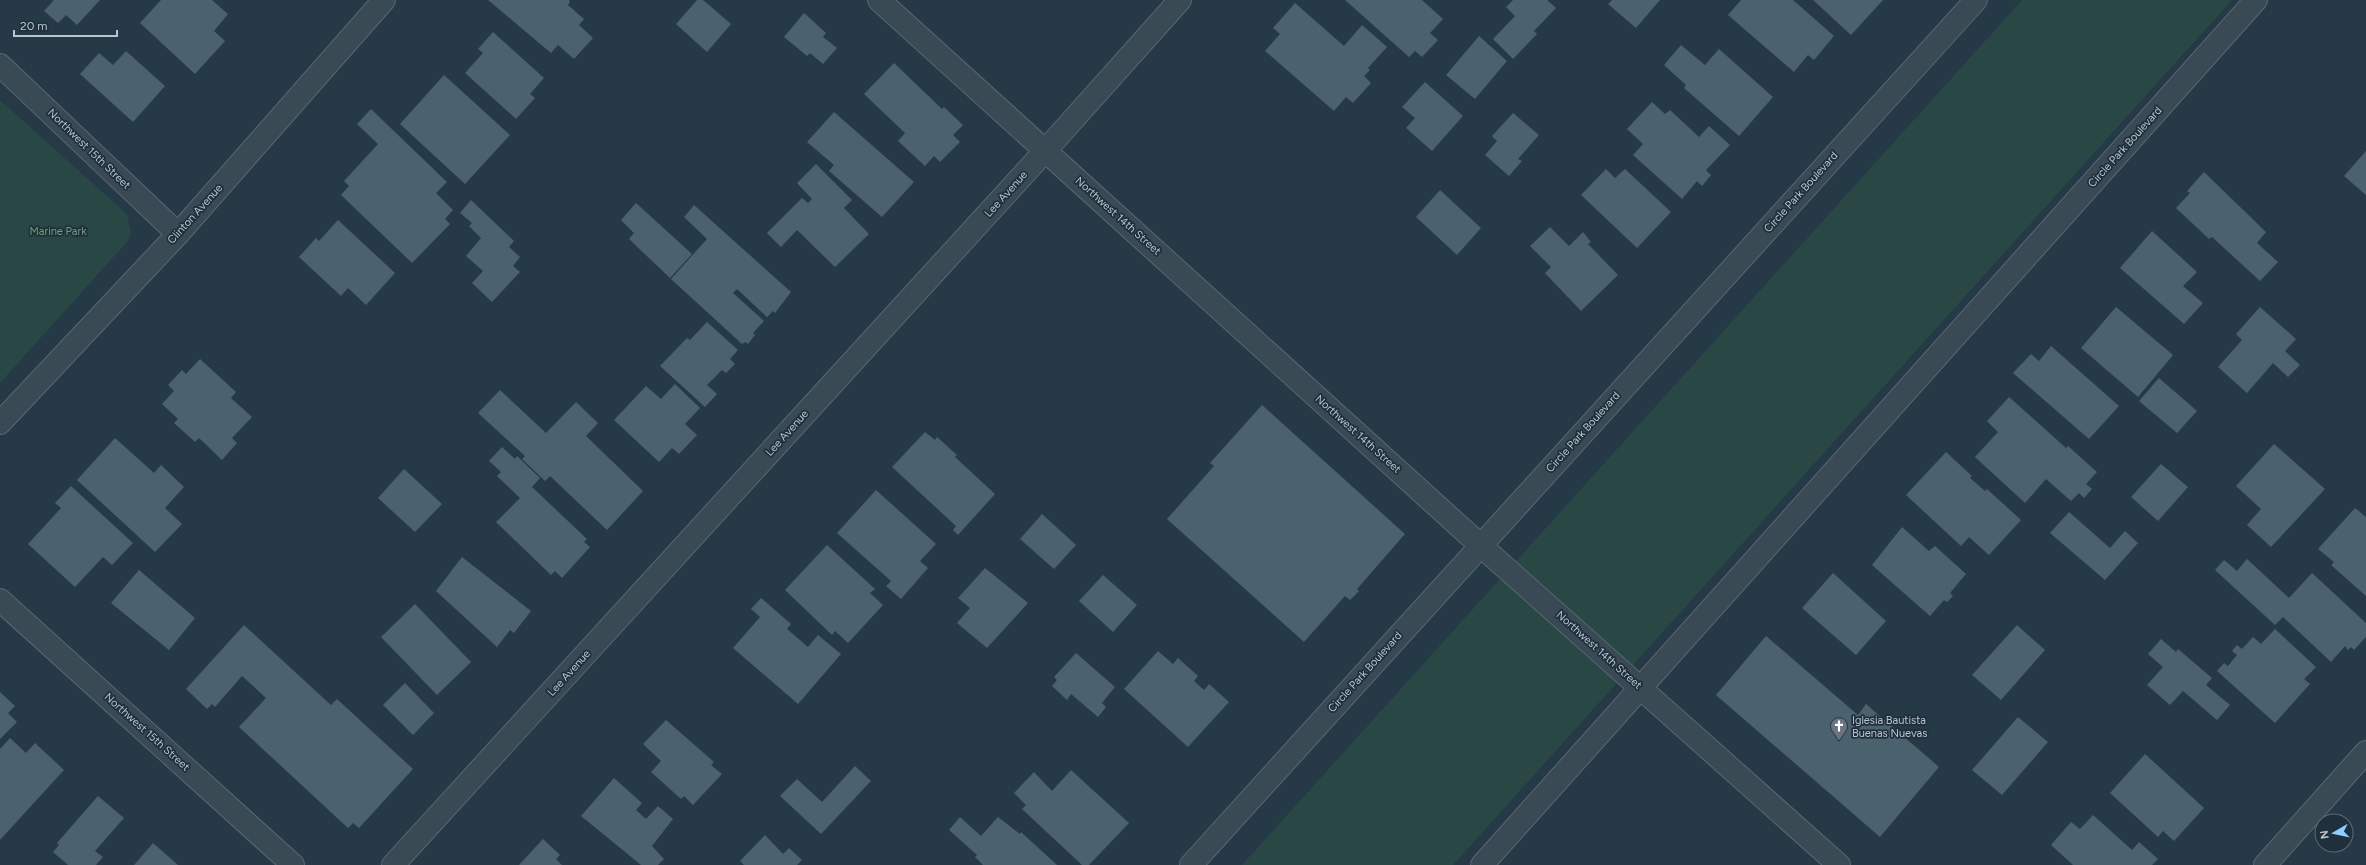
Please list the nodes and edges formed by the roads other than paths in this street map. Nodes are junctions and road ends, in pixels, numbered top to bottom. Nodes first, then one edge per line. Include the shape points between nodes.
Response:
1 (384, 0) edge
2 (879, 0) edge
3 (1180, 0) edge
4 (1976, 0) edge
5 (2256, 0) edge
6 (0, 65) edge
7 (1045, 151) junction
8 (178, 234) junction
9 (0, 423) edge
10 (1480, 545) junction
11 (0, 600) edge
12 (1641, 687) junction
13 (2366, 752) edge
14 (293, 865) edge
15 (393, 865) edge
16 (1191, 865) edge
17 (1482, 865) edge
18 (1839, 865) edge
19 (2265, 865) edge

1 - 8 street, Clinton Avenue
2 - 7 street, Northwest 14th Street
3 - 7 street, Lee Avenue
4 - 10 street, Circle Park Boulevard
5 - 12 street, Circle Park Boulevard
6 - 8 street, Northwest 15th Street
7 - 10 street, Northwest 14th Street
7 - 15 street, Lee Avenue
8 - 9 street, Clinton Avenue
10 - 12 street, Northwest 14th Street
10 - 16 street, Circle Park Boulevard
11 - 14 street, Northwest 15th Street
12 - 17 street, Circle Park Boulevard
12 - 18 street, Northwest 14th Street
13 - 19 street

